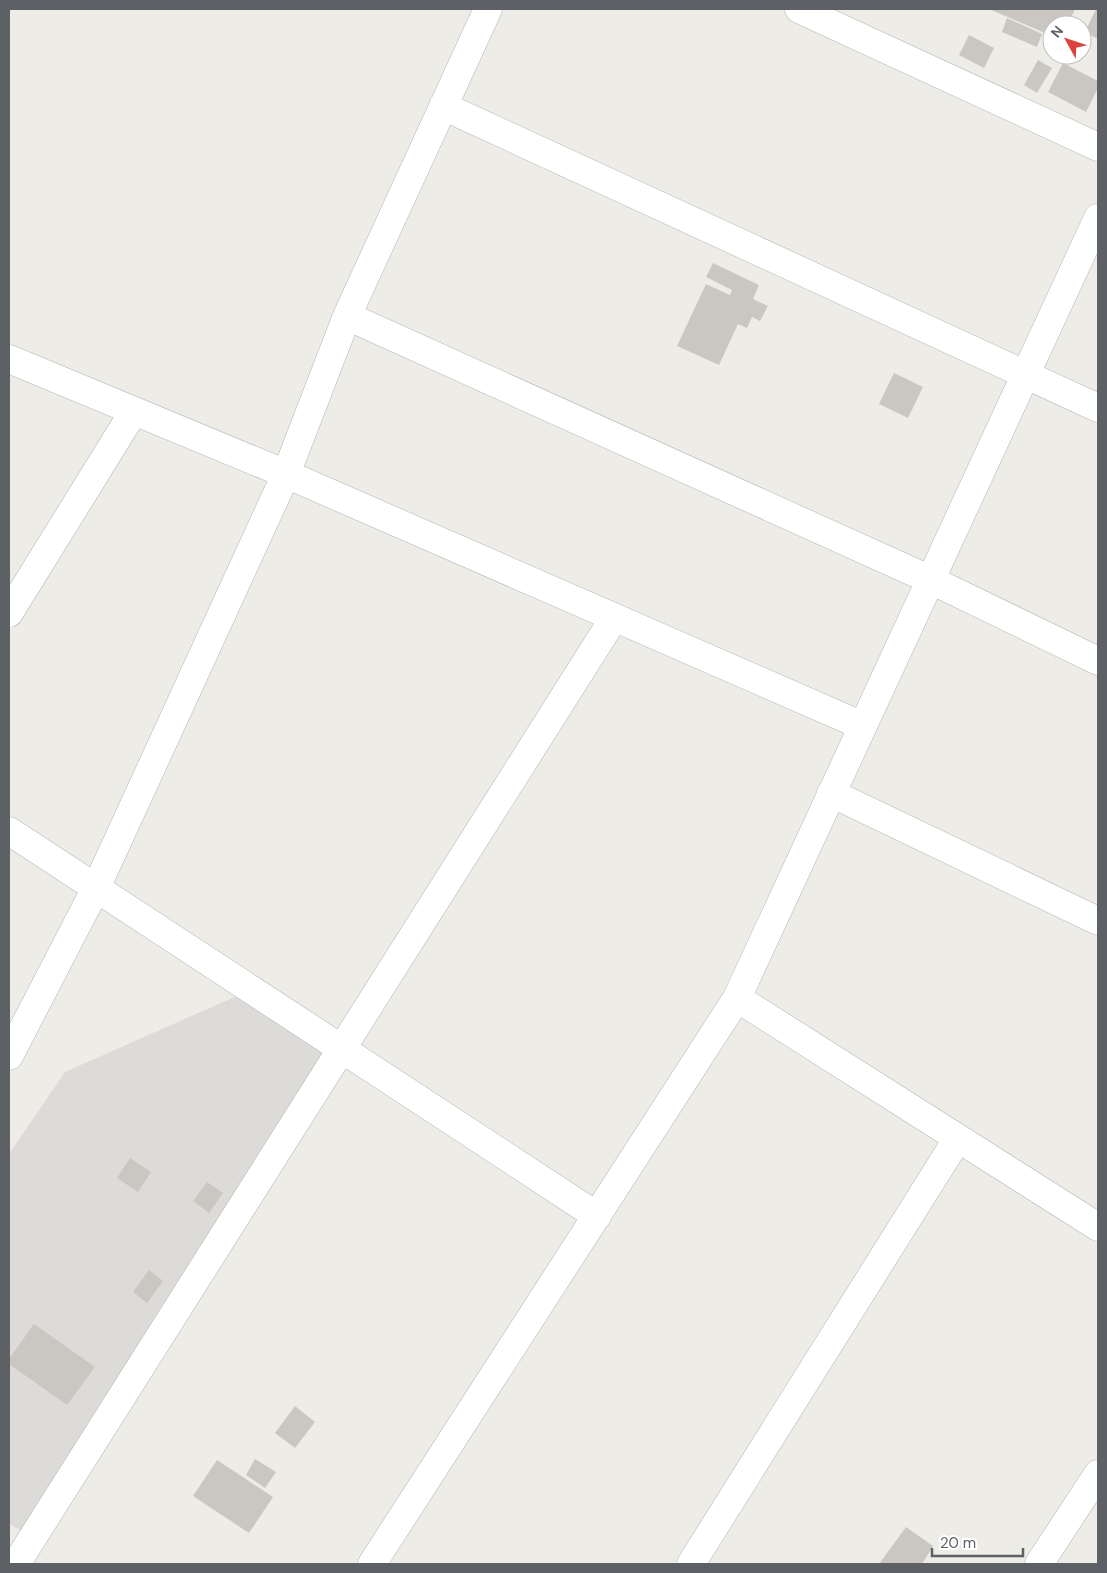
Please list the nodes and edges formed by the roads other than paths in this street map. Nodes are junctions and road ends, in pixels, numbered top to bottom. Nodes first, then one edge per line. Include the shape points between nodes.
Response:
1 (488, 9) edge
2 (799, 9) edge
3 (443, 106) junction
4 (1098, 147) edge
5 (1098, 218) edge
6 (347, 316) junction
7 (9, 359) edge
8 (1026, 374) junction
9 (1098, 408) edge
10 (134, 411) junction
11 (286, 474) junction
12 (931, 580) junction
13 (9, 613) edge
14 (614, 618) junction
15 (1098, 661) edge
16 (863, 726) junction
17 (831, 793) junction
18 (9, 831) edge
19 (96, 888) junction
20 (1098, 921) edge
21 (737, 998) junction
22 (341, 1049) junction
23 (9, 1056) edge
24 (958, 1138) junction
25 (597, 1216) junction
26 (1098, 1227) edge
27 (1098, 1474) edge
28 (16, 1564) edge
29 (372, 1564) edge
30 (691, 1564) edge
31 (1039, 1564) edge

1 - 3 street
2 - 4 street
3 - 6 street
3 - 8 street
5 - 8 street
6 - 11 street
6 - 12 street
7 - 10 street
8 - 9 street
8 - 12 street
10 - 11 street
10 - 13 street
11 - 14 street
11 - 19 street
12 - 15 street
12 - 16 street
14 - 16 street
14 - 22 street
16 - 17 street
17 - 20 street
17 - 21 street
18 - 19 street
19 - 22 street
19 - 23 street
21 - 24 street
21 - 25 street
22 - 25 street
22 - 28 street
24 - 26 street
24 - 30 street
25 - 29 street
27 - 31 street

